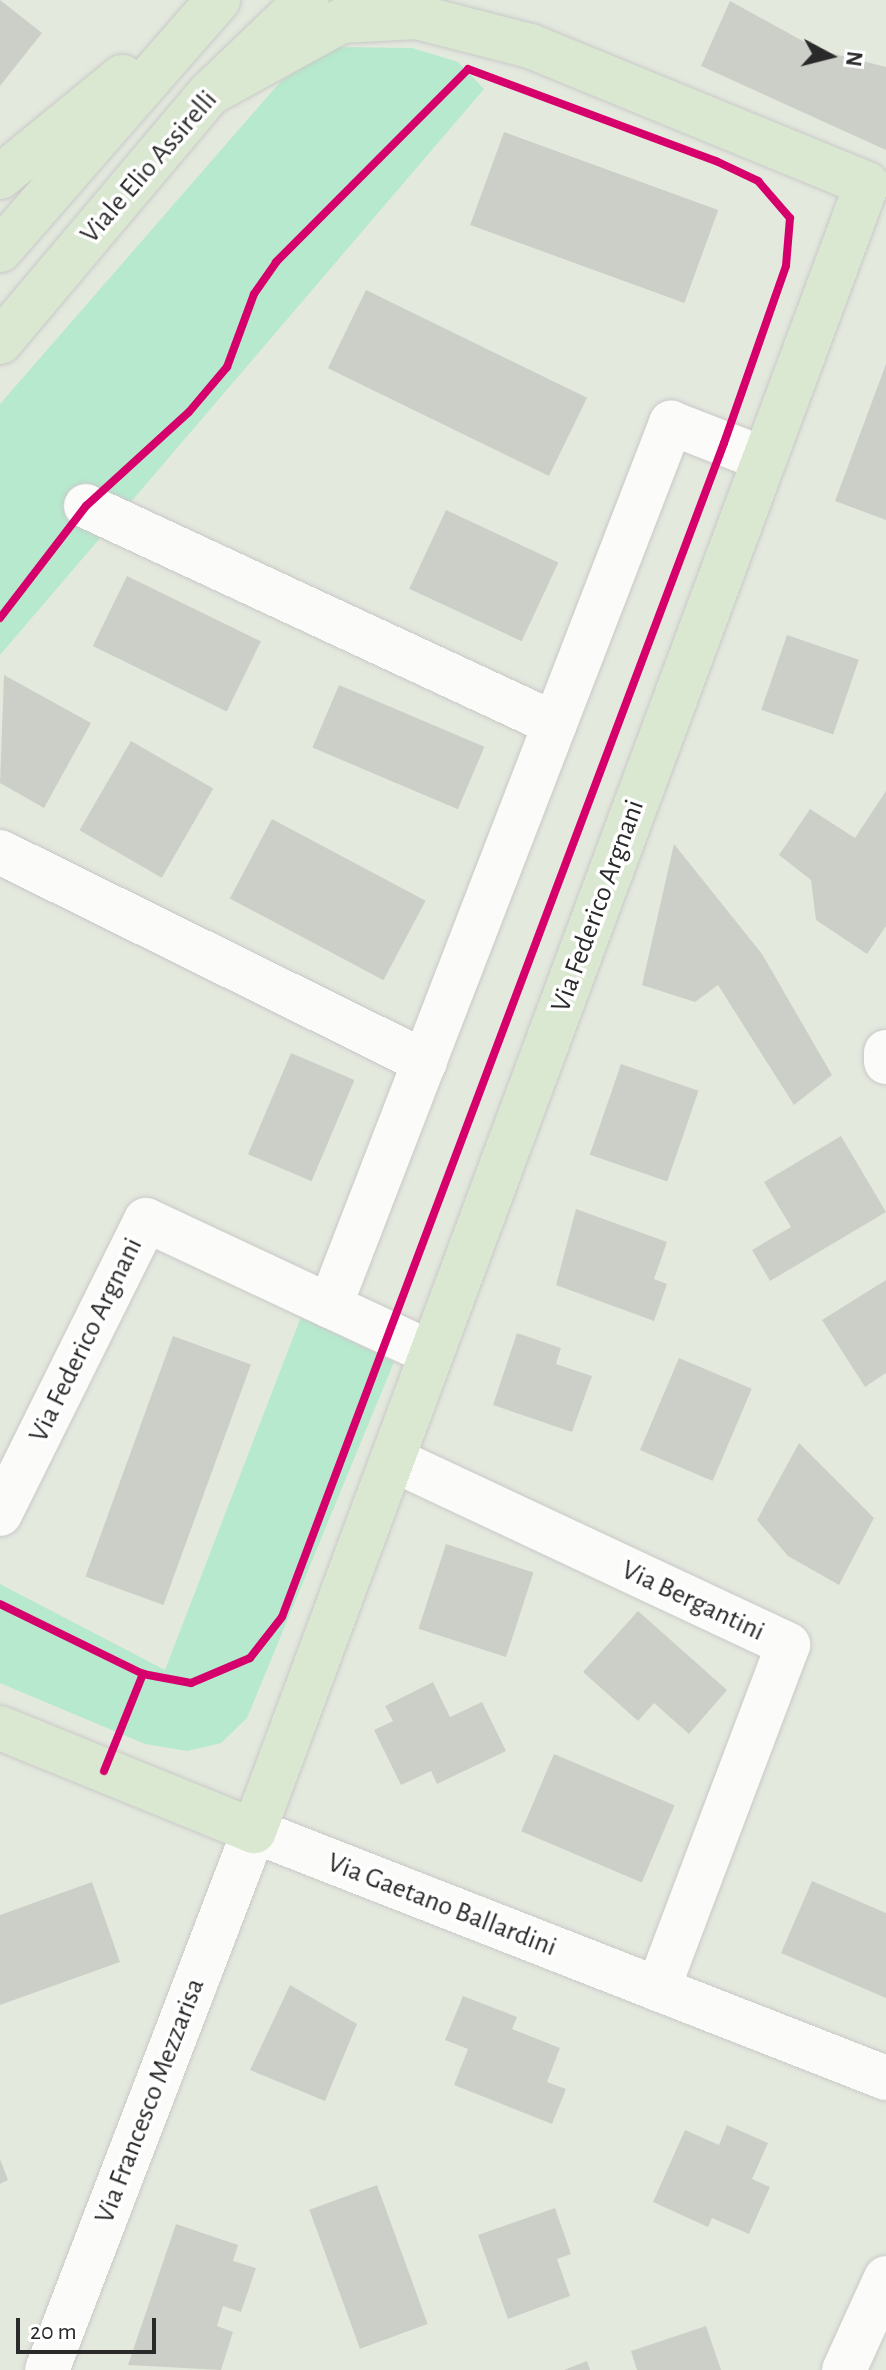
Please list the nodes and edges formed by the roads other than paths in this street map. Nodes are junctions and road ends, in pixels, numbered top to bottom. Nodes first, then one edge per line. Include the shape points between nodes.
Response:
1 (218, 0) edge
2 (307, 0) edge
3 (487, 0) edge
4 (530, 46) junction
5 (210, 93) junction
6 (0, 177) edge
7 (876, 188) edge
8 (0, 250) edge
9 (0, 342) edge
10 (764, 459) junction
11 (86, 506) dead end
12 (555, 724) junction
13 (0, 852) edge
14 (886, 1052) edge
15 (425, 1062) junction
16 (886, 1062) edge
17 (330, 1306) junction
18 (431, 1353) junction
19 (396, 1461) junction
20 (0, 1514) edge
21 (0, 1728) edge
22 (254, 1831) junction
23 (658, 1989) junction
24 (886, 2078) edge
25 (886, 2278) edge
26 (47, 2370) edge
27 (844, 2370) edge

1 - 6 main road
1 - 8 main road, Viale Elio Assirelli
2 - 5 main road, Viale Elio Assirelli
3 - 4 main road
4 - 5 main road via 417,17 341,21
4 - 7 main road
5 - 9 main road, Viale Elio Assirelli
7 - 10 main road, Via Federico Argnani
10 - 12 street via 671,423
10 - 18 main road, Via Federico Argnani
11 - 12 street
12 - 15 street
13 - 15 street
14 - 16 street
15 - 17 street
17 - 18 street, Via Federico Argnani
17 - 20 street, Via Federico Argnani via 146,1220
18 - 19 main road, Via Federico Argnani
19 - 22 main road, Via Federico Argnani
19 - 23 street, Via Bergantini via 788,1645
21 - 22 main road, Via Gaetano Ballardini
22 - 23 street, Via Gaetano Ballardini
22 - 26 street, Via Francesco Mezzarisa
23 - 24 street, Via Gaetano Ballardini
25 - 27 street

